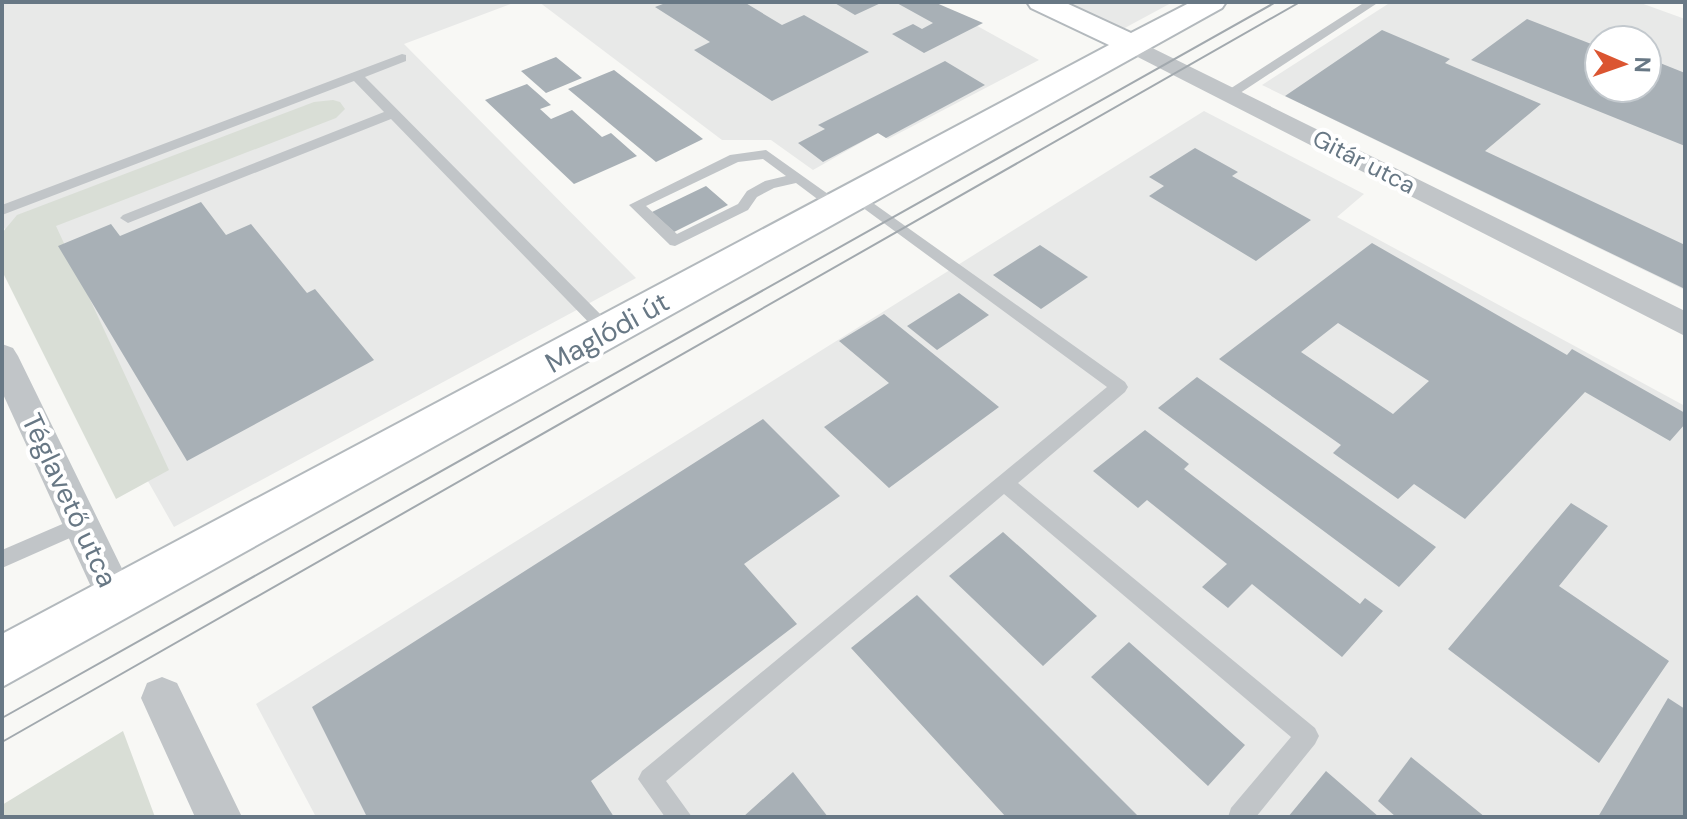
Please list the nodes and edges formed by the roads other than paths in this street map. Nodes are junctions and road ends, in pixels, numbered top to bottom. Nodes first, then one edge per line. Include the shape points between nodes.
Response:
1 (1041, 2) edge
2 (1212, 2) edge
3 (1373, 2) edge
4 (1132, 45) junction
5 (402, 58) dead end
6 (357, 76) junction
7 (1229, 94) junction
8 (393, 113) junction
9 (799, 178) junction
10 (847, 201) junction
11 (2, 210) edge
12 (128, 218) dead end
13 (1685, 325) edge
14 (608, 332) junction
15 (2, 356) edge
16 (1004, 483) junction
17 (81, 524) junction
18 (2, 559) edge
19 (117, 600) junction
20 (2, 662) edge
21 (162, 698) dead end
22 (219, 817) edge
23 (680, 817) edge
24 (1240, 817) edge

1 - 4 street, Gitár utca
2 - 4 street, Maglódi út
3 - 7 lane
4 - 7 street, Gitár utca
4 - 10 street, Maglódi út
5 - 6 lane
6 - 8 lane
6 - 11 lane
7 - 13 street, Gitár utca
8 - 12 lane
8 - 14 lane
9 - 9 lane via 770,184 752,194 743,207 704,222 675,241 636,205 674,194 735,158 766,154
9 - 10 lane
10 - 14 street, Maglódi út
10 - 16 lane via 1119,387
14 - 19 street, Maglódi út
15 - 17 street, Téglavető utca
16 - 23 lane via 650,779
16 - 24 lane via 1307,736
17 - 18 lane
17 - 19 street, Téglavető utca
19 - 20 street, Maglódi út
21 - 22 street

